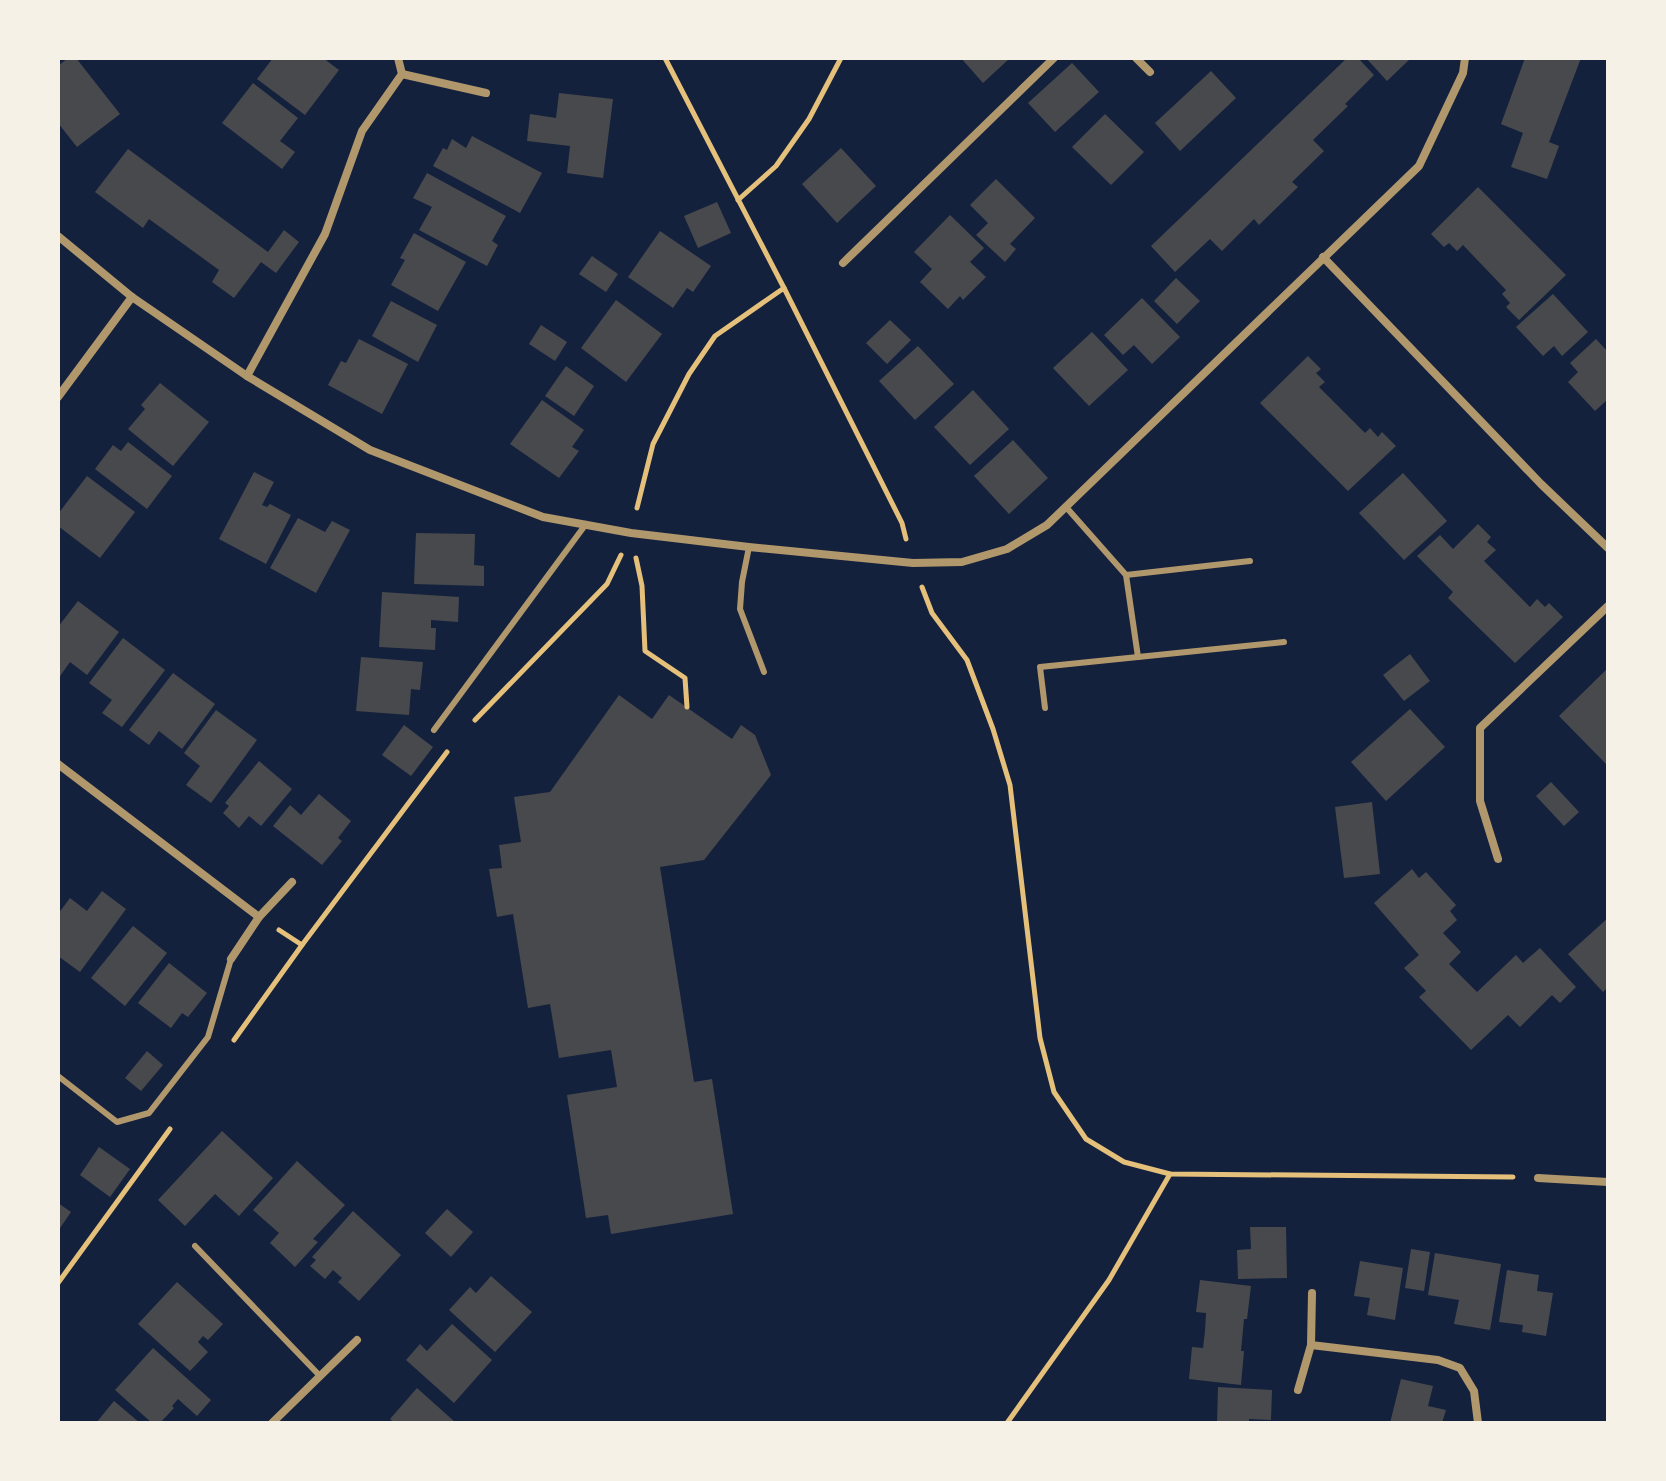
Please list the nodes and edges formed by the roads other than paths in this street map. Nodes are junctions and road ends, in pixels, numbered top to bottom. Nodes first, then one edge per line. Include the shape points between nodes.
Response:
1 (398, 58) edge
2 (1054, 58) edge
3 (1136, 58) edge
4 (1465, 58) edge
5 (1150, 72) dead end
6 (402, 74) junction
7 (486, 93) dead end
8 (58, 236) edge
9 (1323, 257) junction
10 (843, 263) dead end
11 (132, 297) junction
12 (247, 376) junction
13 (58, 397) edge
14 (1066, 507) junction
15 (586, 524) junction
16 (749, 547) junction
17 (1608, 548) edge
18 (1250, 561) dead end
19 (1126, 575) junction
20 (1608, 606) edge
21 (1284, 642) dead end
22 (1138, 657) junction
23 (764, 672) dead end
24 (1045, 708) dead end
25 (434, 730) dead end
26 (58, 764) edge
27 (1498, 859) dead end
28 (292, 882) dead end
29 (259, 917) junction
30 (231, 959) joint
31 (58, 1076) edge
32 (1538, 1178) road end
33 (1608, 1182) edge
34 (195, 1246) dead end
35 (1312, 1293) dead end
36 (357, 1340) dead end
37 (1311, 1345) junction
38 (320, 1376) junction
39 (1298, 1390) dead end
40 (272, 1423) edge
41 (1478, 1423) edge

1 - 6 street
2 - 10 street
3 - 5 street
4 - 9 street via 1463,73 1419,166
6 - 7 street
6 - 12 street via 362,131 325,234
8 - 11 street
9 - 14 street
9 - 17 street
11 - 12 street
11 - 13 street
12 - 15 street via 370,450 543,517
14 - 16 street via 1007,549 962,562 913,563
14 - 19 lane
15 - 16 street
15 - 25 lane
16 - 23 lane via 740,609
18 - 19 lane
19 - 22 lane
20 - 27 street via 1480,728 1480,801
21 - 22 lane
22 - 24 lane via 1040,667
26 - 29 street
28 - 29 street
29 - 30 street
30 - 31 lane via 208,1037 149,1113 117,1122
32 - 33 street
34 - 38 lane
35 - 37 street
36 - 38 street
37 - 39 street
37 - 41 street via 1438,1360 1460,1368 1474,1391
38 - 40 street

